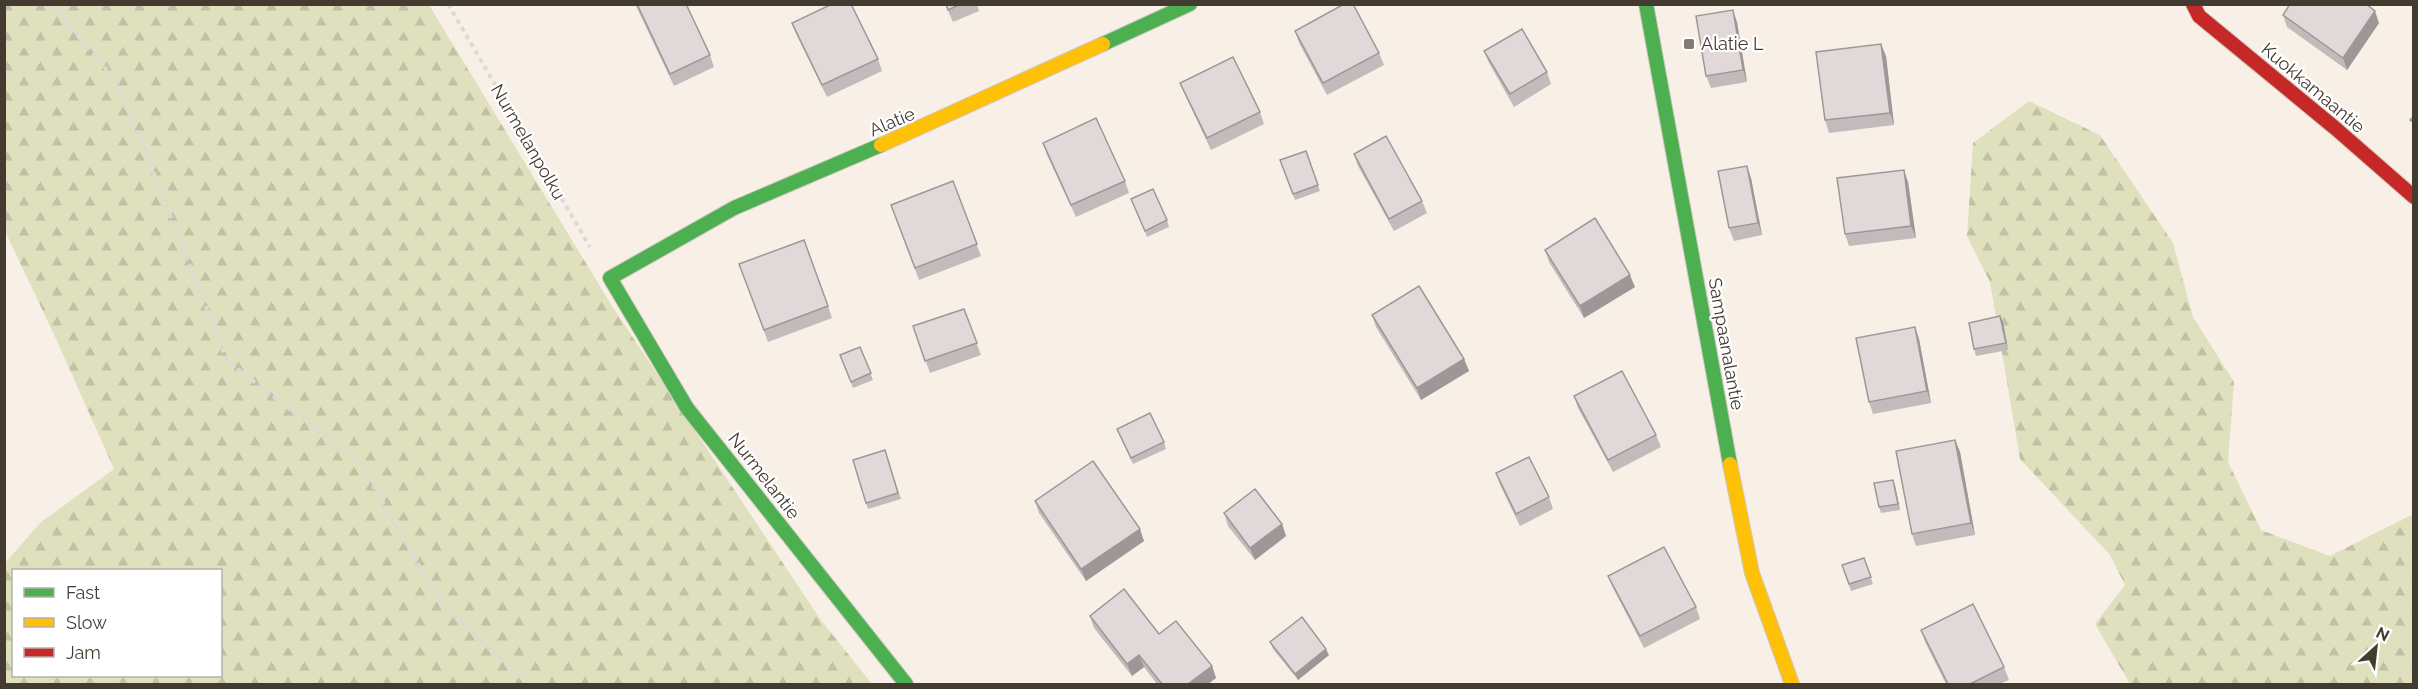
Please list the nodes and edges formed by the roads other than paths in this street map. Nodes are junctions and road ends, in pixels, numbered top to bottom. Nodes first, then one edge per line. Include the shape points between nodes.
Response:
1 (1190, 4) edge
2 (1646, 4) edge
3 (2193, 4) edge
4 (2414, 197) edge
5 (610, 278) joint
6 (906, 684) edge
7 (1792, 684) edge

1 - 5 street, Alatie via 927,126 734,208
2 - 7 street, Sampaanalantie via 1752,573
3 - 4 street, Kuokkamaantie via 2199,16
5 - 6 street, Nurmelantie via 687,408

